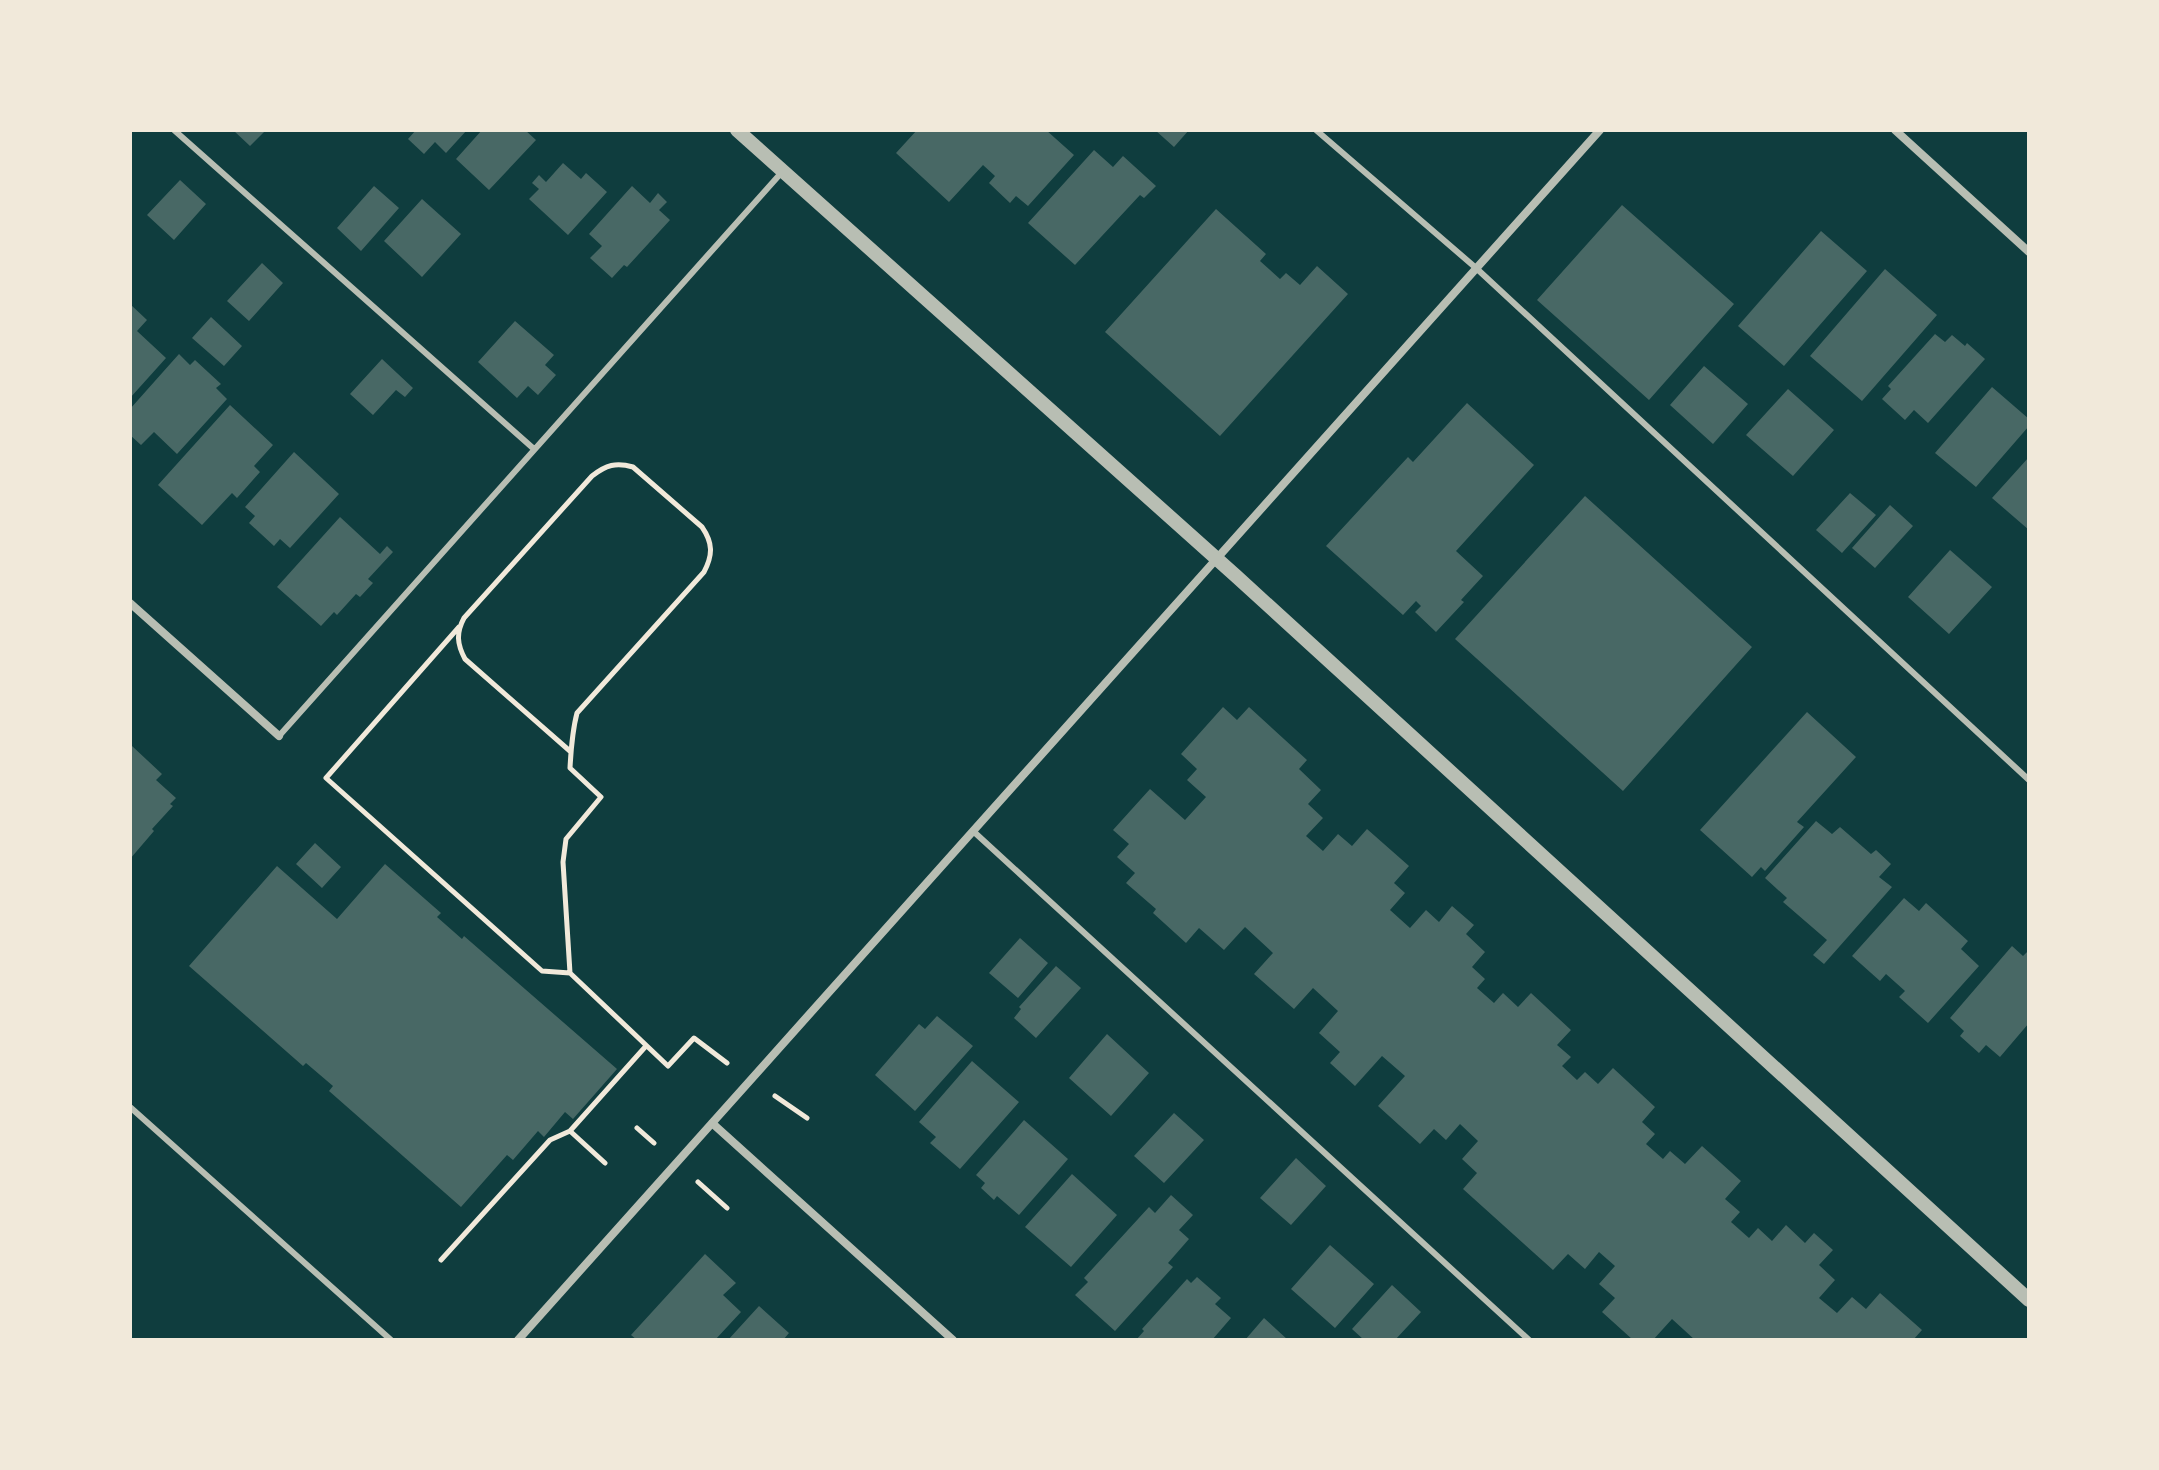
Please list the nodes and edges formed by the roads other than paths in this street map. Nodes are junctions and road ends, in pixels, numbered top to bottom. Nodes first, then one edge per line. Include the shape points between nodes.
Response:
1 (174, 130) edge
2 (737, 130) edge
3 (1316, 130) edge
4 (1600, 130) edge
5 (1895, 130) edge
6 (783, 171) junction
7 (2029, 252) edge
8 (1476, 268) junction
9 (534, 449) junction
10 (1217, 559) junction
11 (130, 603) edge
12 (279, 736) joint
13 (2029, 780) edge
14 (973, 831) junction
15 (130, 1107) edge
16 (712, 1123) junction
17 (2029, 1300) edge
18 (391, 1340) edge
19 (518, 1340) edge
20 (953, 1340) edge
21 (1529, 1340) edge

1 - 9 lane
2 - 6 street
3 - 8 lane
4 - 8 street
5 - 7 street
6 - 9 lane
6 - 10 street
8 - 10 street
8 - 13 lane
9 - 12 lane
10 - 14 street
10 - 17 street
11 - 12 street
14 - 16 street
14 - 21 lane
15 - 18 lane
16 - 19 street
16 - 20 street

